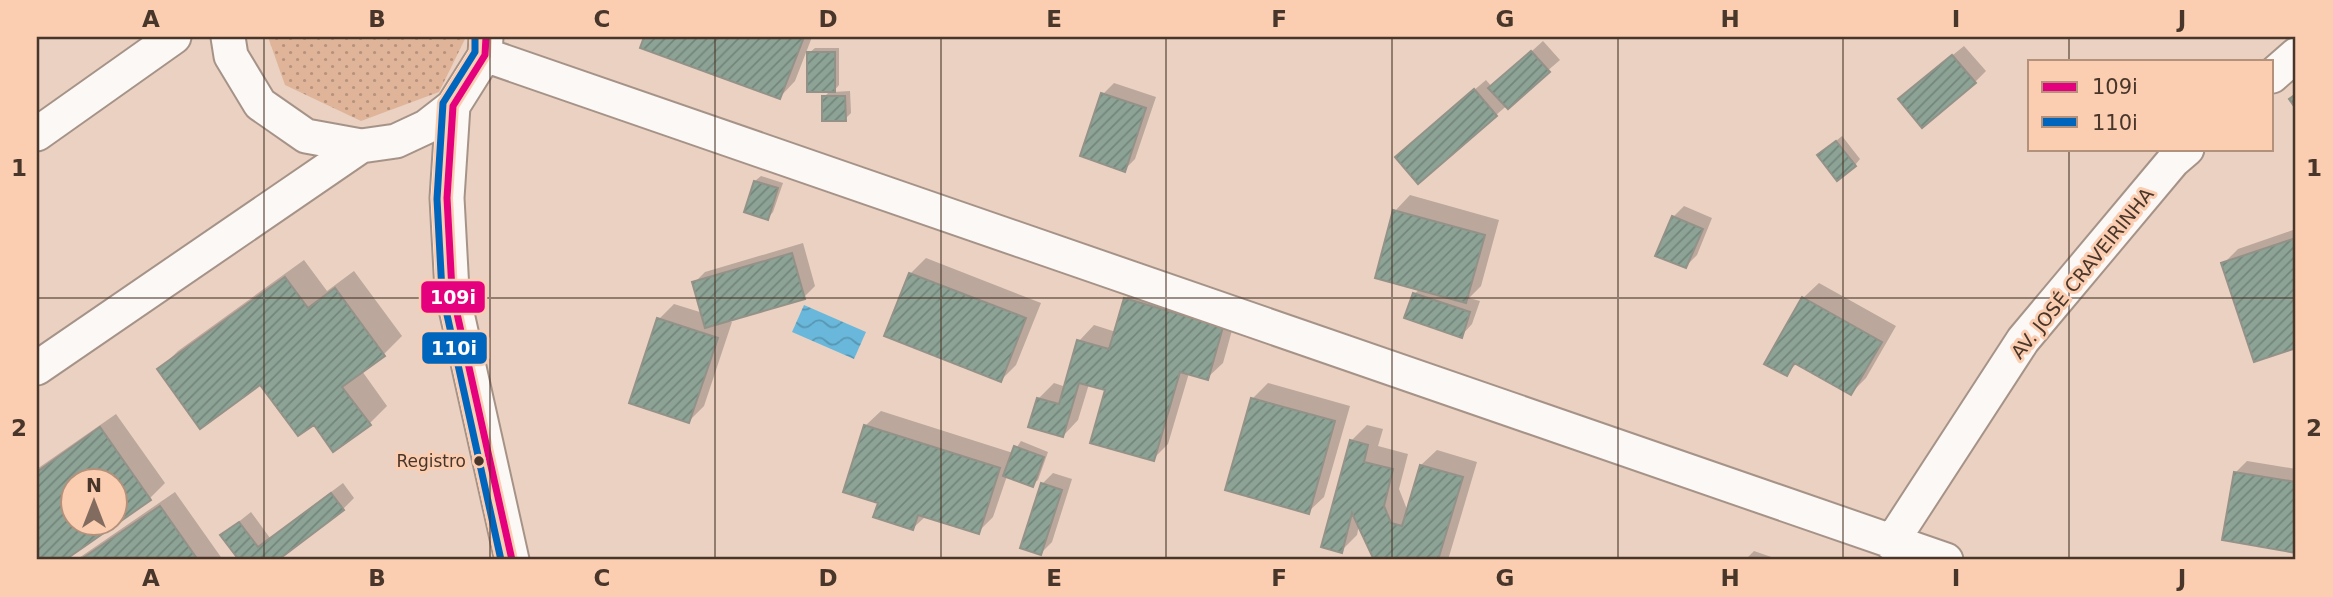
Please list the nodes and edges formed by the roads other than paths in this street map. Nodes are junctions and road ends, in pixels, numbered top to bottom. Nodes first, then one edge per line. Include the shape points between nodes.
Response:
1 (174, 37) edge
2 (228, 37) edge
3 (485, 46) edge
4 (2296, 55) edge
5 (2274, 74) edge
6 (453, 106) junction
7 (37, 134) edge
8 (362, 146) junction
9 (2186, 150) edge
10 (37, 368) edge
11 (1891, 543) junction
12 (512, 560) edge
13 (1946, 560) edge

1 - 7 street
2 - 8 street via 231,57 261,104 306,136
3 - 6 street
3 - 11 street
4 - 5 street
6 - 8 street via 426,127 396,141
6 - 12 street via 447,198 452,291
8 - 10 street
9 - 11 street, AV. JOSÉ CRAVEIRINHA via 2023,340
11 - 13 street

